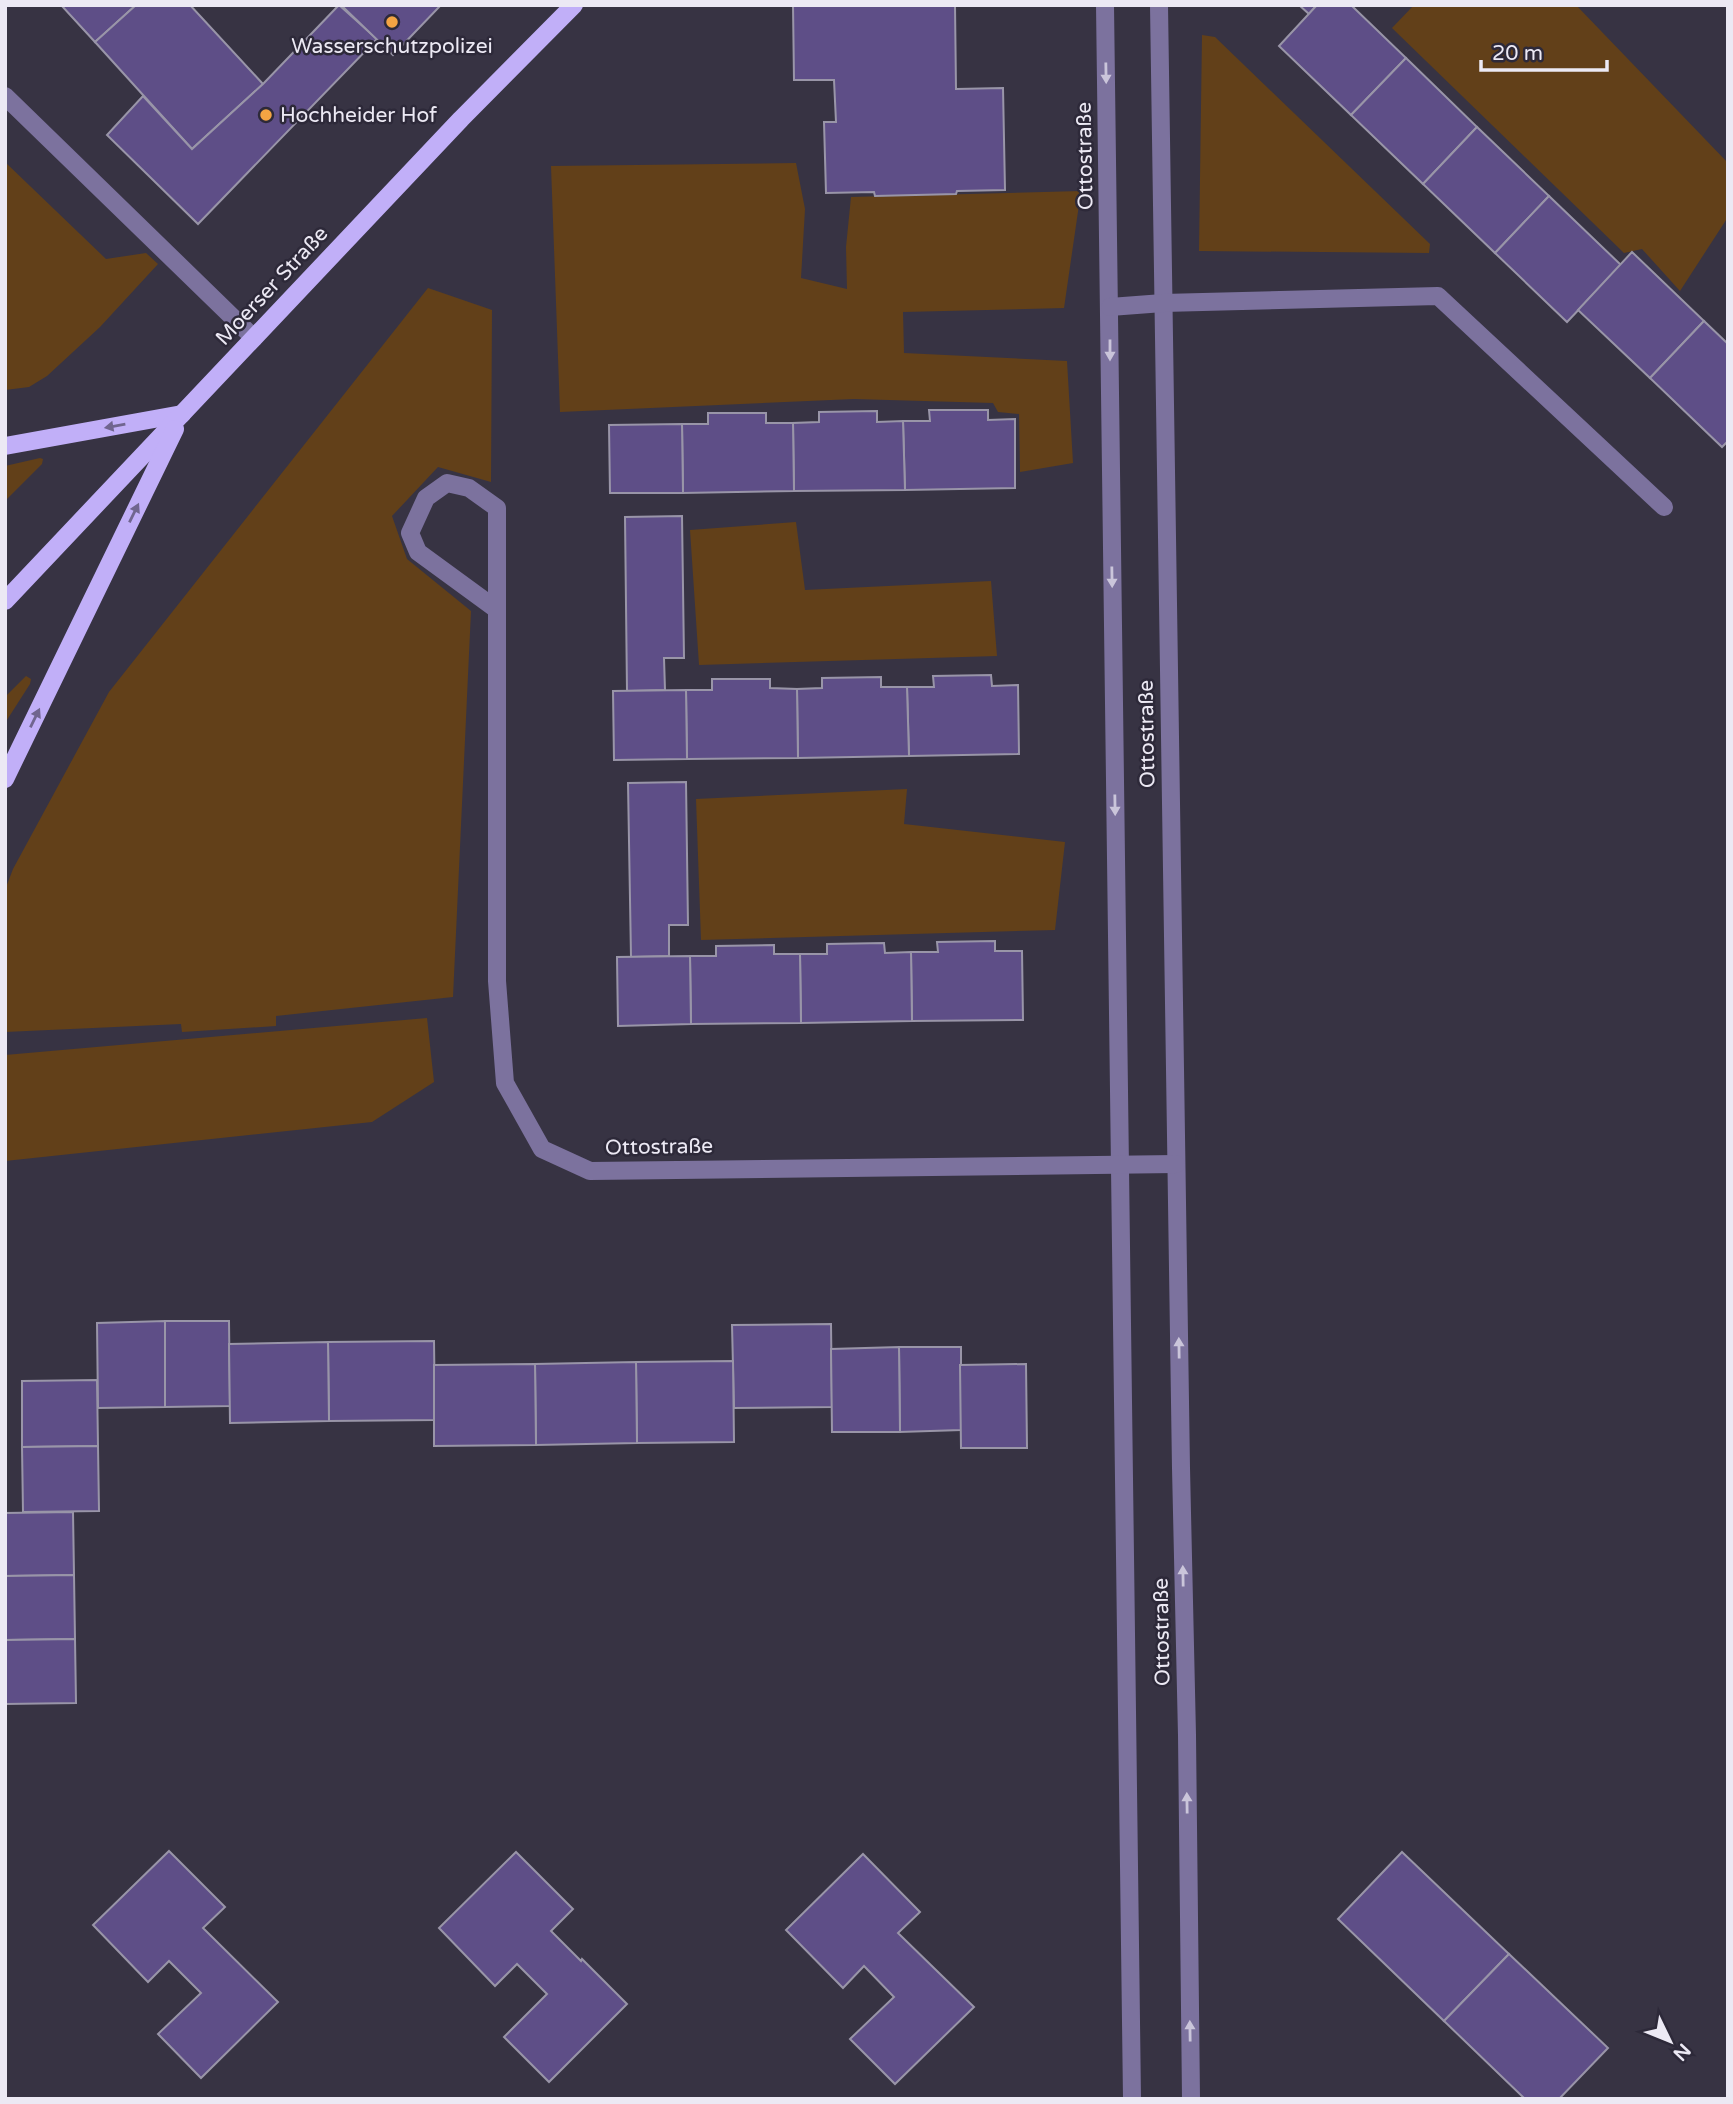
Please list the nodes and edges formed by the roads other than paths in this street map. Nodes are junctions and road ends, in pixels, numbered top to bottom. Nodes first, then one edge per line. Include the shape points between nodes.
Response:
1 (574, 5) edge
2 (1105, 5) edge
3 (1159, 5) edge
4 (5, 96) edge
5 (1163, 303) junction
6 (1110, 307) junction
7 (254, 338) junction
8 (182, 414) junction
9 (5, 446) edge
10 (1664, 507) dead end
11 (5, 601) edge
12 (496, 610) junction
13 (5, 779) edge
14 (1120, 1164) junction
15 (1176, 1164) junction
16 (1132, 2099) edge
17 (1191, 2099) edge

1 - 7 main road, Moerser Straße
2 -> 6 street, Ottostraße
3 - 5 street, Ottostraße
4 - 7 street
5 - 6 street
5 - 10 street via 1438,296
5 - 15 street, Ottostraße
6 -> 14 street, Ottostraße
7 - 8 main road, Moerser Straße
8 -> 9 main road
8 - 11 main road, Moerser Straße
13 -> 8 main road
12 - 12 street, Ottostraße via 497,508 469,488 447,483 426,498 410,533 418,552
12 - 14 street, Ottostraße via 496,981 505,1083 542,1149 590,1171
14 - 15 street, Ottostraße
14 - 16 street, Ottostraße
17 -> 15 street, Ottostraße

